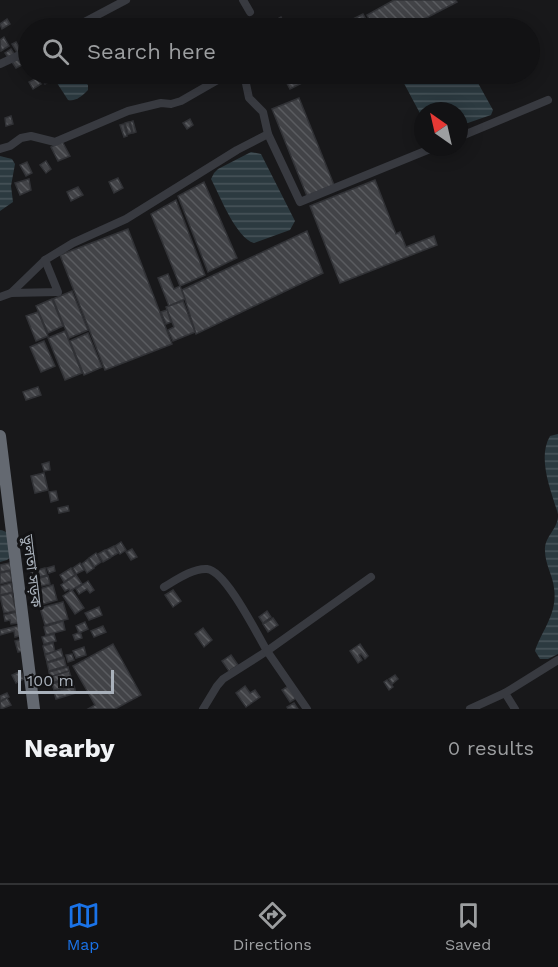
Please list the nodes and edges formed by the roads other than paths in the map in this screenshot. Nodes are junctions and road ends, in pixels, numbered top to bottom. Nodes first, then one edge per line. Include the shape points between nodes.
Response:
1 (126, 0) edge
2 (243, 0) edge
3 (250, 12) dead end
4 (97, 18) edge
5 (18, 56) edge
6 (0, 64) edge
7 (210, 84) edge
8 (246, 84) edge
9 (548, 100) dead end
10 (468, 133) edge
11 (268, 134) junction
12 (0, 149) edge
13 (414, 156) edge
14 (45, 260) junction
15 (11, 293) junction
16 (0, 297) edge
17 (0, 436) edge
18 (1, 458) edge
19 (371, 578) dead end
20 (164, 586) dead end
21 (267, 651) junction
22 (558, 660) edge
23 (505, 693) junction
24 (34, 709) edge
25 (203, 709) edge
26 (307, 709) edge
27 (470, 709) edge
28 (514, 709) edge

1 - 4 street
2 - 3 street
5 - 6 street
7 - 12 street via 171,104 128,111 55,142 31,136
8 - 11 street via 249,98 262,112
9 - 10 street
11 - 13 street via 300,202
11 - 14 street via 126,219
14 - 15 street
14 - 15 street via 58,292
15 - 16 street
17 - 18 highway, ভুলতা সড়ক
18 - 24 highway, ভুলতা সড়ক
19 - 21 street
20 - 21 street via 197,570 213,570 236,599
21 - 25 street via 223,679
21 - 26 street
22 - 23 street
23 - 27 street
23 - 28 street

